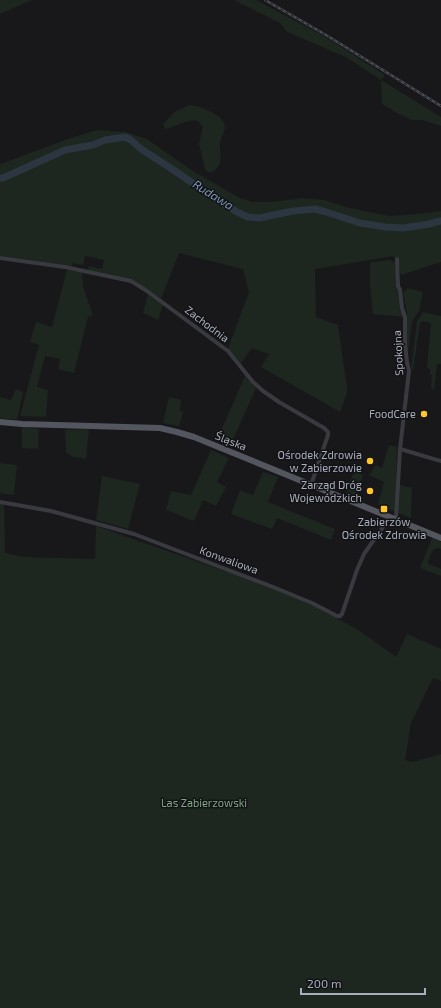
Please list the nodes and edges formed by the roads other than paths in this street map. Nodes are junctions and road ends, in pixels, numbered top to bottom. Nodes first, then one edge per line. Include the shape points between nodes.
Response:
1 (0, 258) edge
2 (397, 258) dead end
3 (0, 422) edge
4 (400, 449) junction
5 (441, 461) edge
6 (311, 485) junction
7 (0, 502) edge
8 (393, 518) junction
9 (441, 538) edge

1 - 6 street, Zachodnia via 100,274 131,281 147,291 228,352 263,391 327,431 328,435
2 - 4 street, Spokojna via 398,286 405,317 406,362 409,371
3 - 6 main road, Śląska via 160,428 194,437
4 - 5 street
4 - 8 street, Spokojna
6 - 8 main road, Śląska
7 - 8 street, Konwaliowa via 51,510 134,534 273,587 336,616 340,616 344,609 364,554
8 - 9 main road, Śląska

